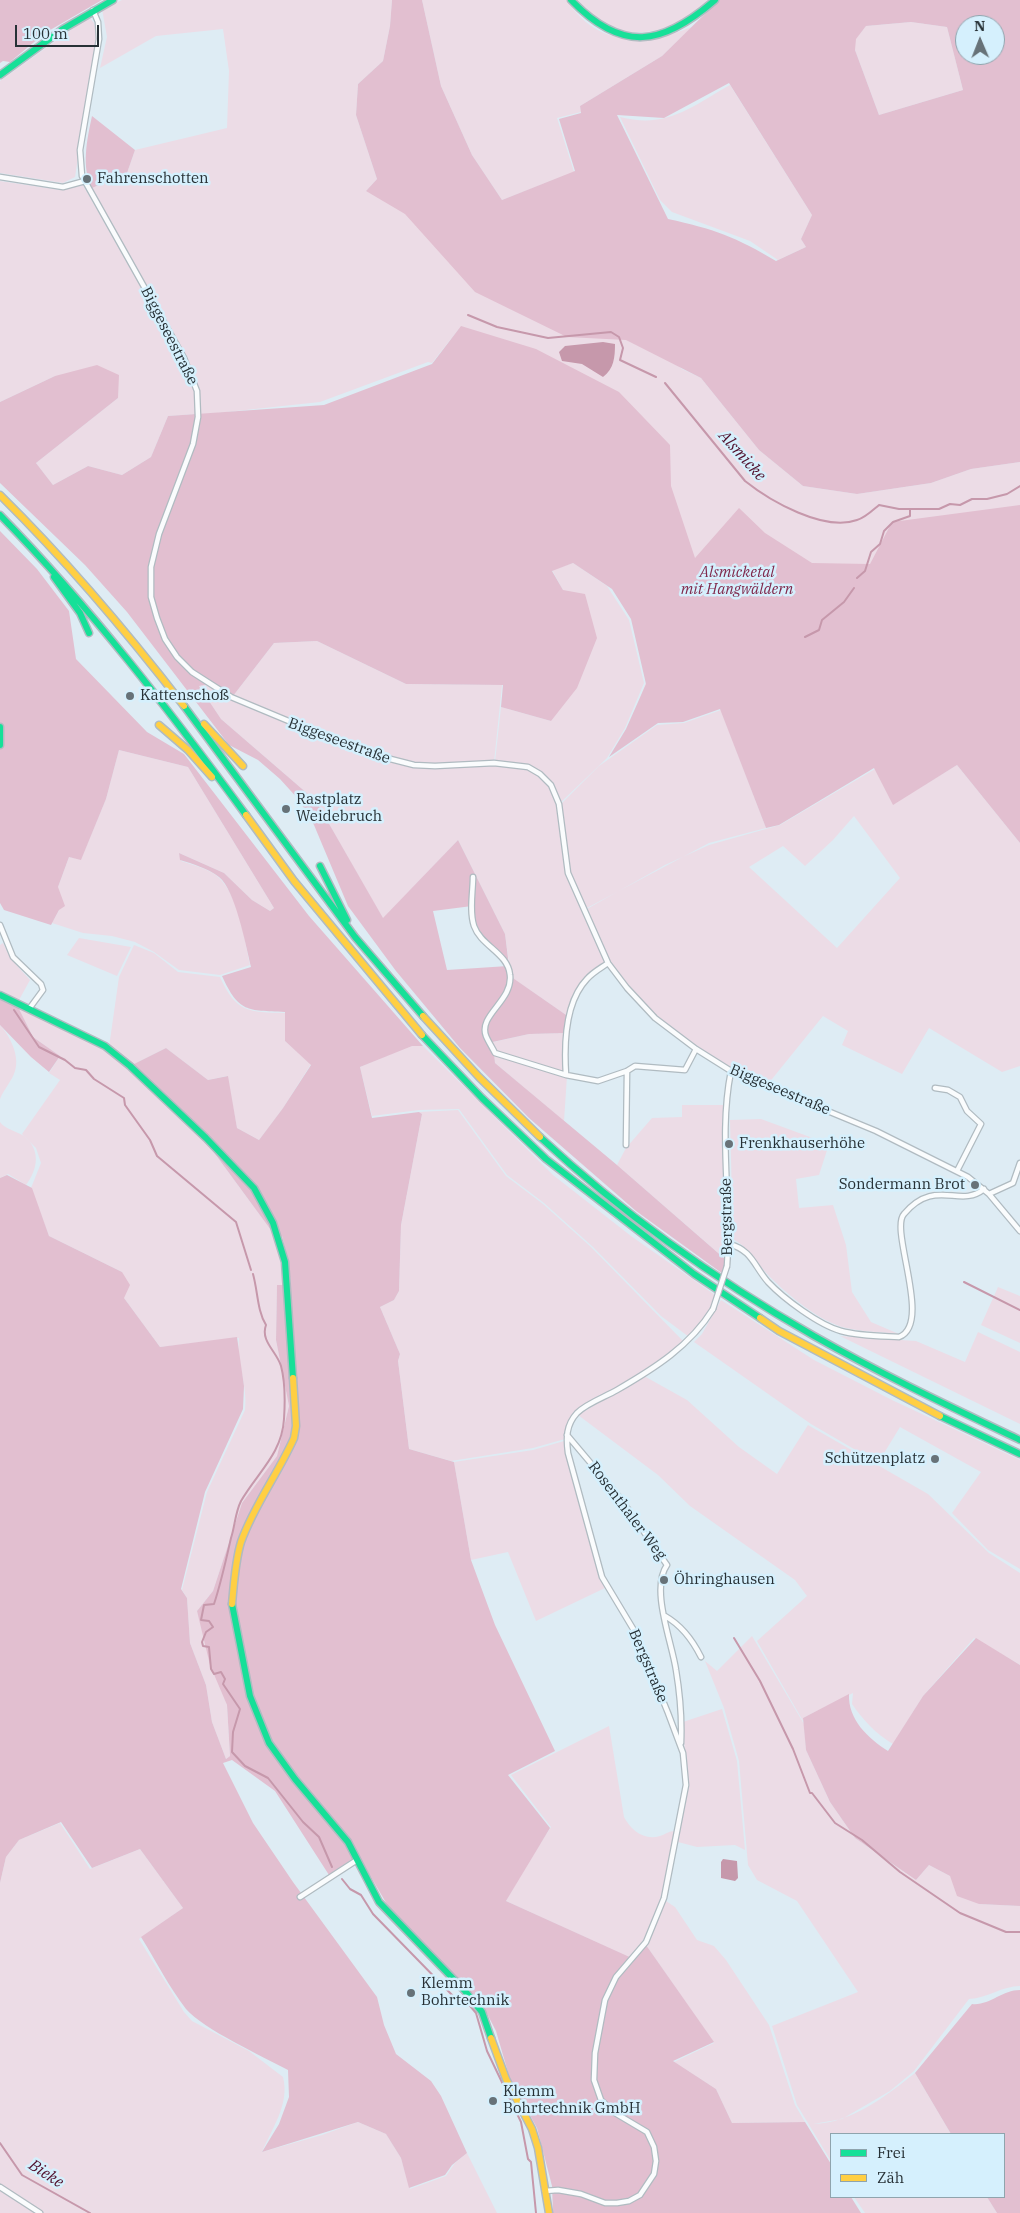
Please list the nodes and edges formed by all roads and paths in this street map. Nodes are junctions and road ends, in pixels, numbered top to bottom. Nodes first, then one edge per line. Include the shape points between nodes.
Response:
1 (112, 0) edge
2 (571, 0) edge
3 (715, 0) edge
4 (94, 10) junction
5 (0, 75) edge
6 (0, 177) edge
7 (85, 181) junction
8 (0, 496) edge
9 (0, 515) edge
10 (51, 567) junction
11 (88, 633) dead end
12 (186, 710) junction
13 (159, 724) dead end
14 (0, 727) edge
15 (0, 745) edge
16 (243, 766) dead end
17 (226, 789) junction
18 (320, 866) dead end
19 (473, 876) dead end
20 (0, 925) edge
21 (356, 938) junction
22 (2, 940) edge
23 (608, 963) junction
24 (0, 995) edge
25 (29, 1009) junction
26 (696, 1049) junction
27 (731, 1071) junction
28 (627, 1072) junction
29 (566, 1075) junction
30 (935, 1088) dead end
31 (626, 1145) dead end
32 (1020, 1163) edge
33 (957, 1171) junction
34 (984, 1189) junction
35 (989, 1194) junction
36 (1019, 1229) edge
37 (729, 1244) junction
38 (567, 1435) junction
39 (1020, 1440) edge
40 (1020, 1454) edge
41 (665, 1616) junction
42 (701, 1657) dead end
43 (680, 1744) junction
44 (357, 1860) junction
45 (300, 1897) dead end
46 (0, 2187) edge
47 (546, 2191) junction
48 (40, 2213) edge
49 (549, 2213) edge

1 - 4 main road
2 - 3 main road via 600,27 644,38 681,28
4 - 5 main road
4 - 7 street, Biggeseestraße via 99,39 80,150
6 - 7 street via 63,187
7 - 23 street, Biggeseestraße via 184,358 197,391 198,417 193,444 159,534 152,567 151,597 165,639 192,672 210,685 254,708 363,752 414,765 494,763 528,767 540,774 551,785 559,804 568,872
8 - 12 main road via 40,532 81,579
9 - 10 main road
10 - 11 main road via 56,580 80,613
10 - 17 main road via 138,669
12 - 16 main road
12 - 21 main road
13 - 17 main road
14 - 15 main road
17 - 40 main road via 294,882 414,1026 546,1159 694,1274 779,1331 899,1396
18 - 21 main road
19 - 29 street via 474,926 508,966 510,976 508,993 485,1024 485,1034 495,1052
20 - 22 street
21 - 39 main road via 457,1054 553,1149 634,1215 788,1320 900,1382
22 - 25 street via 13,957 41,984 43,990
23 - 26 street, Biggeseestraße via 655,1018
23 - 29 street via 587,978 571,1007
24 - 25 main road
25 - 44 main road via 105,1046 130,1066 237,1169 254,1188 273,1223 285,1262 296,1426 285,1458 257,1506 241,1543 233,1598 236,1633 250,1696 269,1743 335,1826
26 - 27 street, Biggeseestraße
26 - 28 street via 685,1070 635,1066
27 - 33 street, Biggeseestraße via 876,1131
27 - 37 street, Bergstraße via 724,1116
28 - 29 street via 598,1081
28 - 31 street
30 - 33 street via 948,1090 960,1097 981,1124
32 - 35 street via 1013,1183
33 - 34 street, Biggeseestraße
34 - 35 street, Biggeseestraße
34 - 37 street via 969,1196 931,1194 903,1214 899,1228 908,1269 911,1320 907,1332 899,1337 841,1331 824,1323 769,1283 744,1250
35 - 36 street, Biggeseestraße
37 - 38 street, Bergstraße, bridge via 727,1266 713,1309 699,1331 668,1358 578,1412
38 - 41 street, Rosenthaler Weg via 621,1499 667,1565 661,1587
38 - 43 street, Bergstraße via 568,1453 602,1577 635,1632
41 - 42 street via 689,1639
41 - 43 street via 679,1693
43 - 47 street, Bergstraße via 686,1785 665,1896 646,1942 616,1977 605,2000 595,2053 594,2080 601,2100 615,2113 647,2132 654,2146 654,2174 640,2195 617,2204 581,2194
44 - 45 street
44 - 47 main road via 386,1911 482,2012 506,2079 532,2130
46 - 48 street
47 - 49 main road

